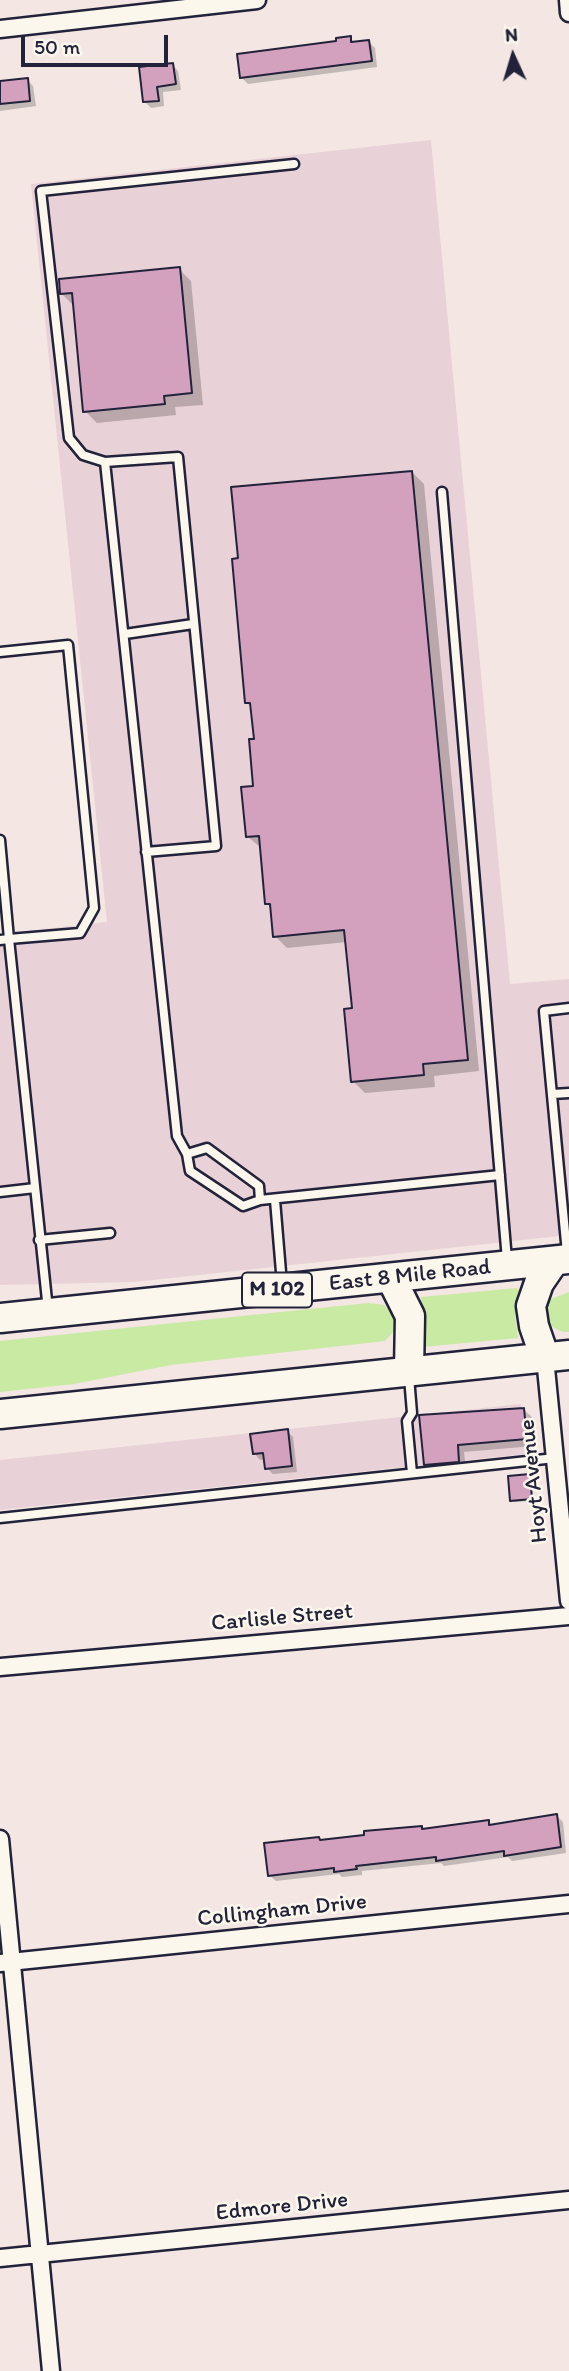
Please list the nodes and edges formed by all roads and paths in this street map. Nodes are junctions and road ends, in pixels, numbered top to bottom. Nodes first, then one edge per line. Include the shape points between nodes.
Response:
1 (257, 0) edge
2 (568, 0) edge
3 (569, 13) edge
4 (0, 29) edge
5 (294, 164) dead end
6 (105, 462) junction
7 (442, 492) dead end
8 (193, 624) junction
9 (125, 634) junction
10 (0, 652) edge
11 (0, 840) edge
12 (145, 852) junction
13 (5, 940) edge
14 (569, 1008) edge
15 (569, 1093) edge
16 (553, 1094) junction
17 (187, 1154) junction
18 (500, 1175) junction
19 (35, 1188) junction
20 (0, 1192) edge
21 (260, 1200) junction
22 (275, 1200) junction
23 (110, 1233) dead end
24 (38, 1240) junction
25 (564, 1260) edge
26 (508, 1266) junction
27 (391, 1278) junction
28 (282, 1289) junction
29 (48, 1313) junction
30 (0, 1318) edge
31 (557, 1356) edge
32 (409, 1371) junction
33 (0, 1414) edge
34 (555, 1458) junction
35 (412, 1473) junction
36 (563, 1478) edge
37 (0, 1518) edge
38 (569, 1601) edge
39 (569, 1616) edge
40 (0, 1667) edge
41 (0, 1839) edge
42 (569, 1904) edge
43 (6, 1962) edge
44 (569, 2200) edge
45 (40, 2254) junction
46 (0, 2259) edge
47 (51, 2371) edge

1 - 4 street
2 - 3 street
5 - 6 lane via 41,191 69,438 83,455
6 - 8 lane via 178,457
6 - 9 lane
7 - 18 lane
8 - 9 lane
8 - 12 lane via 216,846
9 - 12 lane
10 - 13 lane via 68,645 94,908 80,933
11 - 13 lane
12 - 17 lane via 177,1136
13 - 19 lane
14 - 16 lane via 544,1011
15 - 16 lane
16 - 25 lane
17 - 21 lane via 206,1149 259,1186
17 - 21 lane via 190,1171 220,1192 243,1206
18 - 22 lane
18 - 26 lane
19 - 20 lane
19 - 24 lane
21 - 22 lane
22 - 28 lane
23 - 24 lane
24 - 29 lane
25 - 26 highway, East 8 Mile Road / M 102
25 - 31 highway via 539,1283 531,1307 534,1326
26 - 27 highway, East 8 Mile Road / M 102
27 - 28 highway, East 8 Mile Road / M 102
27 - 32 highway via 410,1316
28 - 29 highway, East 8 Mile Road / M 102
29 - 30 highway, East 8 Mile Road / M 102
31 - 32 highway
31 - 34 street, Hoyt Avenue
32 - 33 highway
32 - 35 lane
34 - 35 lane
34 - 36 street, Hoyt Avenue
35 - 37 lane
36 - 38 street, Hoyt Avenue
39 - 40 street, Carlisle Street
41 - 43 street
42 - 43 street, Collingham Drive
43 - 45 street
44 - 45 street, Edmore Drive
45 - 46 street, Edmore Drive
45 - 47 street

